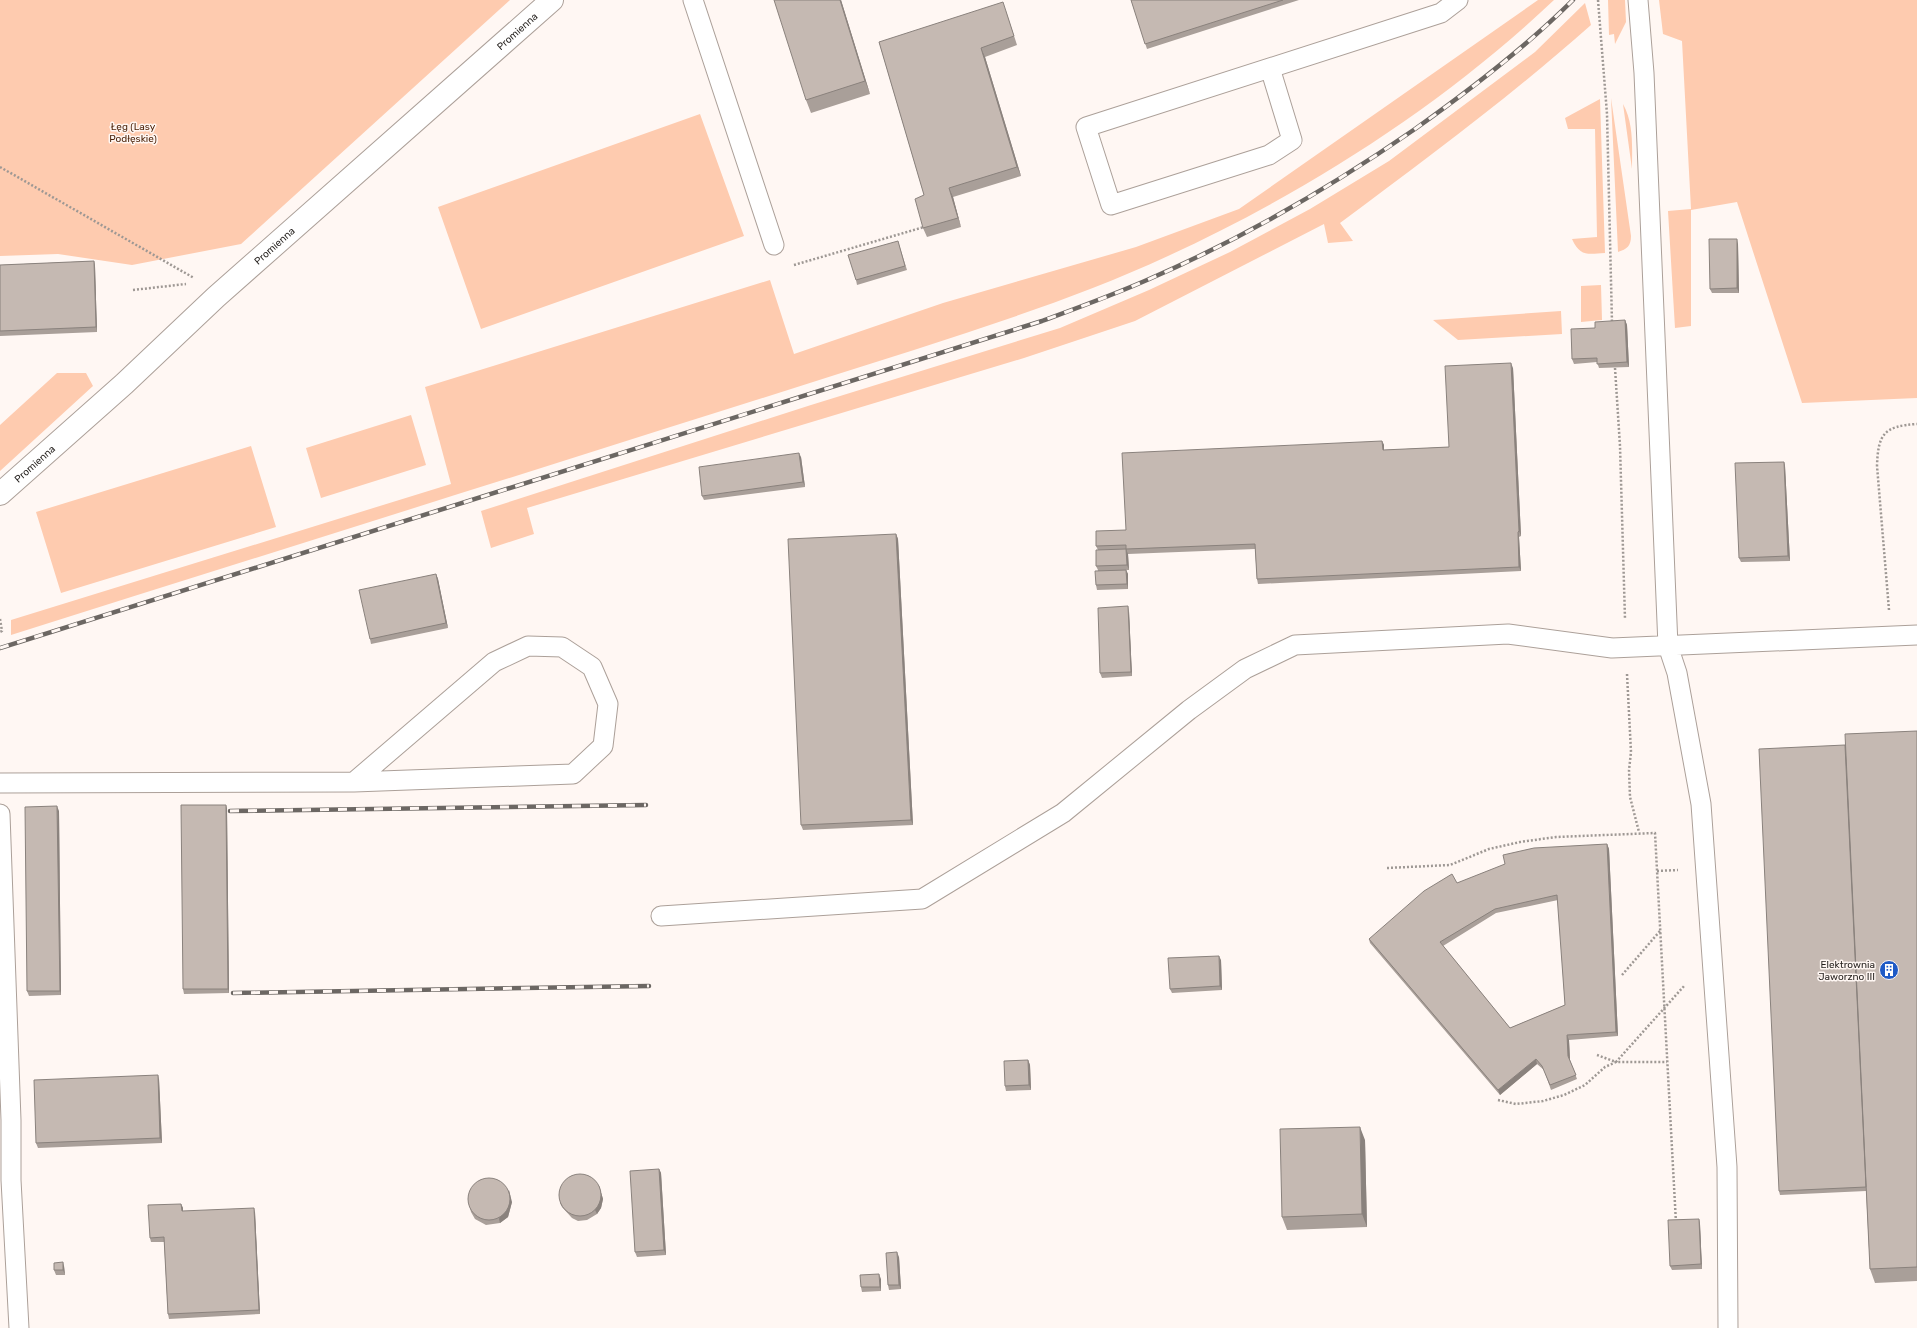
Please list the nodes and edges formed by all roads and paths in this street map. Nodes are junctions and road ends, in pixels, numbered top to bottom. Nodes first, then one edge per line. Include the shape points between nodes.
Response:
1 (552, 0) edge
2 (693, 0) edge
3 (1458, 0) edge
4 (1598, 0) edge
5 (1638, 0) edge
6 (1270, 68) junction
7 (0, 167) edge
8 (924, 227) edge
9 (774, 244) dead end
10 (790, 266) dead end
11 (201, 282) junction
12 (133, 290) dead end
13 (216, 297) junction
14 (1612, 326) edge
15 (1614, 368) edge
16 (1917, 424) edge
17 (0, 494) edge
18 (1889, 614) dead end
19 (0, 619) edge
20 (0, 632) edge
21 (1917, 635) edge
22 (1668, 646) junction
23 (1626, 648) junction
24 (354, 782) junction
25 (0, 783) edge
26 (0, 814) edge
27 (1639, 832) junction
28 (1387, 868) dead end
29 (661, 916) dead end
30 (2, 922) edge
31 (1660, 931) junction
32 (1622, 975) dead end
33 (1687, 983) dead end
34 (1665, 1009) junction
35 (1597, 1055) dead end
36 (1616, 1062) junction
37 (1667, 1062) junction
38 (1498, 1100) edge
39 (6, 1120) edge
40 (1676, 1225) edge
41 (19, 1328) edge
42 (1728, 1328) edge

1 - 13 street, Promienna
2 - 9 lane
3 - 6 lane via 1441,13
4 - 14 path via 1606,106
5 - 22 lane
6 - 6 lane via 1086,127 1111,205 1269,156 1292,140
7 - 11 path
8 - 10 path
11 - 12 path
11 - 13 path
13 - 17 street, Promienna via 124,384
15 - 23 path via 1620,446
16 - 18 path via 1898,426 1885,432 1878,447 1877,466
19 - 20 path
21 - 22 lane
22 - 23 lane
22 - 42 lane via 1677,673 1701,804 1727,1167
23 - 27 path via 1631,752 1630,797
23 - 29 lane via 1508,634 1295,645 1239,673 1189,710 1063,814 922,899
24 - 24 lane via 494,662 528,646 562,648 592,667 608,704 603,746 573,774
24 - 25 lane
26 - 30 lane
27 - 28 path via 1556,837 1489,849 1450,865
27 - 31 path via 1655,833
30 - 39 lane
31 - 32 path
31 - 34 path
33 - 34 path
34 - 36 path
34 - 37 path
35 - 36 path
36 - 37 path
36 - 38 path via 1605,1067 1585,1085 1564,1095 1543,1101 1516,1104
37 - 40 path
39 - 41 lane

